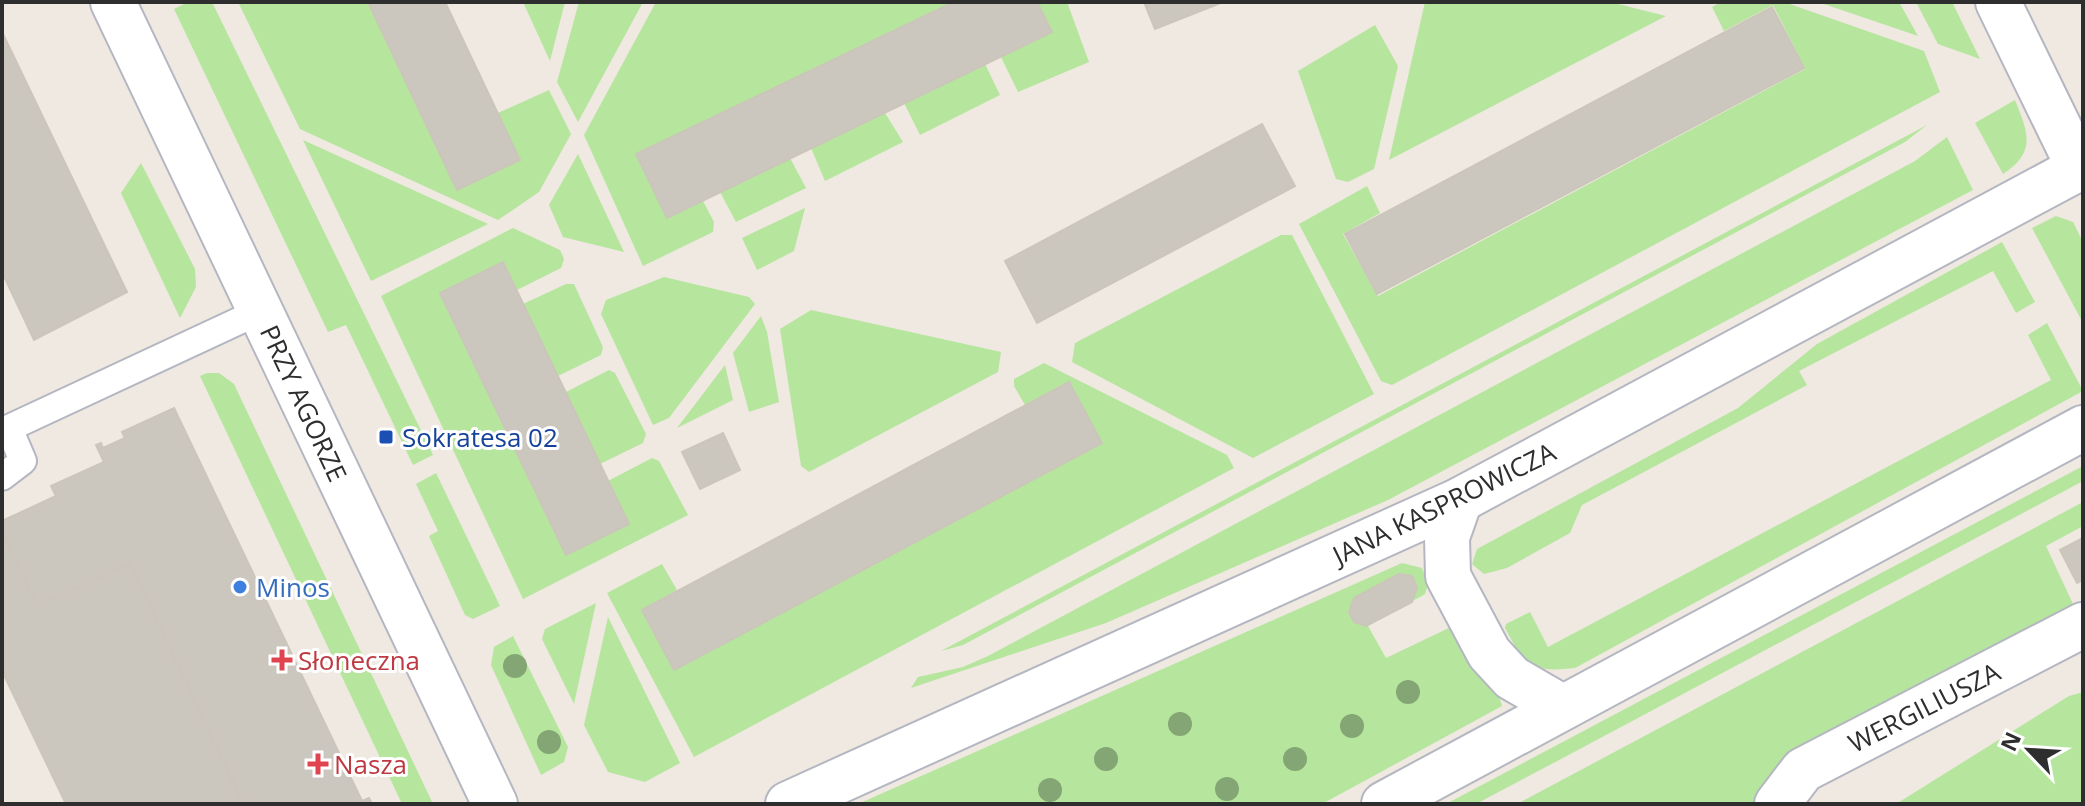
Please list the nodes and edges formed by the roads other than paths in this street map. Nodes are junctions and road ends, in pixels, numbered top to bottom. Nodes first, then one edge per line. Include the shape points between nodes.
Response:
1 (113, 2) edge
2 (1998, 2) edge
3 (2082, 170) edge
4 (260, 311) junction
5 (2083, 428) edge
6 (2, 477) edge
7 (1460, 500) junction
8 (2083, 625) edge
9 (1562, 707) junction
10 (495, 804) edge
11 (788, 804) edge
12 (1384, 804) edge
13 (1777, 804) edge

1 - 4 main road, PRZY AGORZE
2 - 3 main road
3 - 7 main road, JANA KASPROWICZA
4 - 6 lane via 9,428 23,461
4 - 10 main road, PRZY AGORZE
5 - 9 main road
7 - 9 main road via 1447,537 1448,576 1489,653 1512,678
7 - 11 main road, JANA KASPROWICZA
8 - 13 main road, WERGILIUSZA via 1803,770
9 - 12 main road

